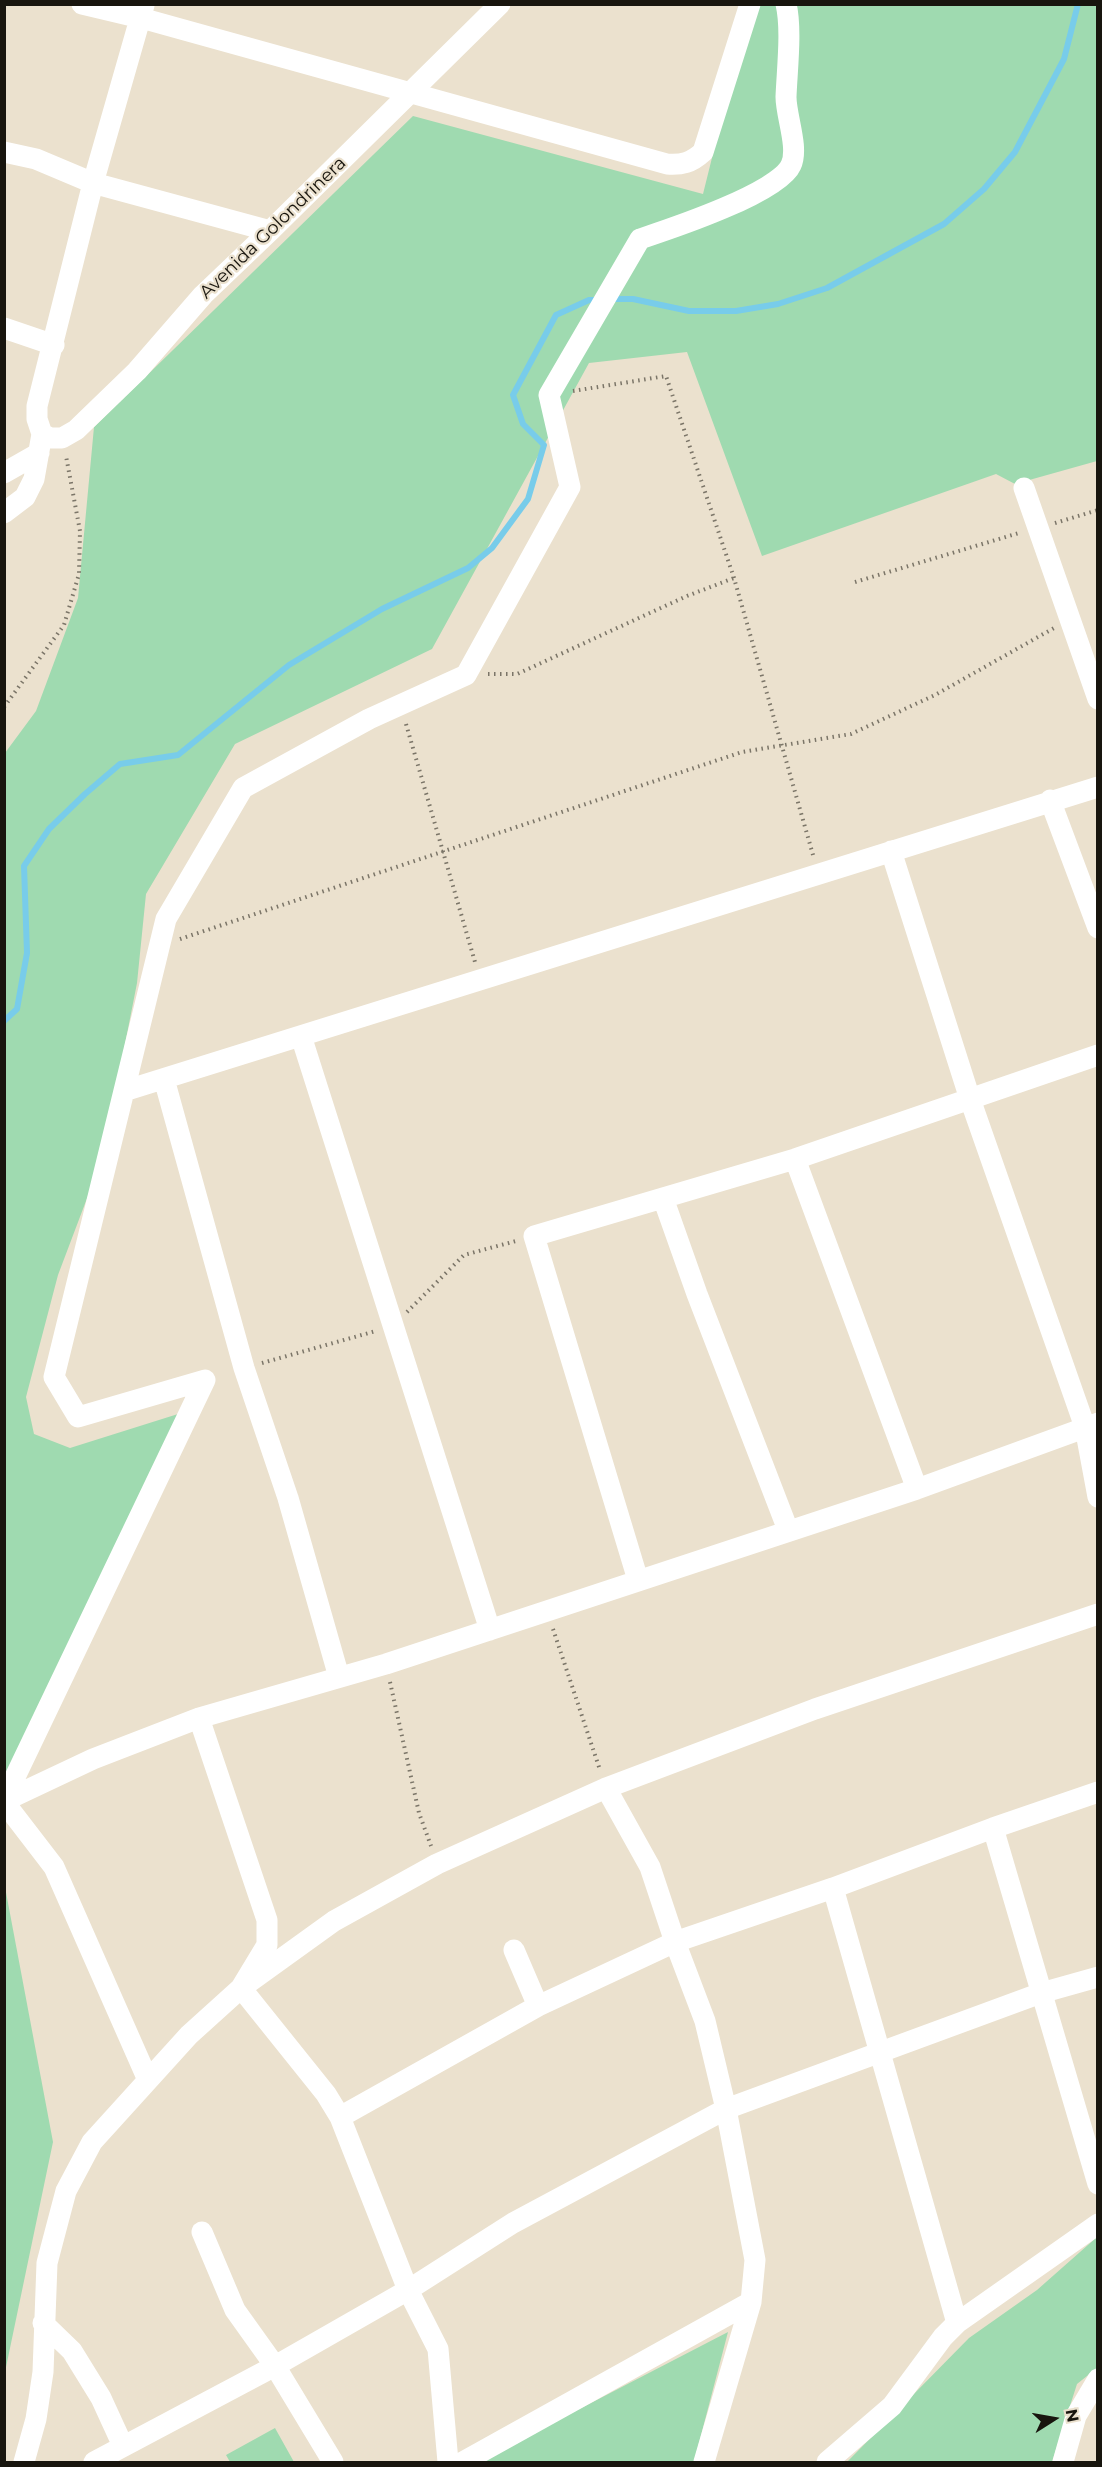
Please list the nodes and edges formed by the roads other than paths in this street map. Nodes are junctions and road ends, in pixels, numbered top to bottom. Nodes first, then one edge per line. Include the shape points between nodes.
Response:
1 (82, 4) edge
2 (500, 4) edge
3 (750, 4) edge
4 (786, 4) edge
5 (142, 11) edge
6 (411, 93) junction
7 (4, 152) edge
8 (93, 183) junction
9 (270, 231) junction
10 (4, 328) edge
11 (54, 345) junction
12 (48, 441) junction
13 (4, 473) edge
14 (1024, 488) dead end
15 (4, 513) edge
16 (1098, 699) edge
17 (1098, 787) edge
18 (1050, 800) junction
19 (891, 850) junction
20 (1098, 928) edge
21 (301, 1036) junction
22 (1098, 1055) edge
23 (164, 1079) junction
24 (124, 1091) junction
25 (970, 1099) junction
26 (795, 1159) junction
27 (663, 1198) junction
28 (1091, 1425) edge
29 (917, 1490) junction
30 (1098, 1497) edge
31 (788, 1530) junction
32 (638, 1580) junction
33 (1098, 1614) edge
34 (490, 1630) junction
35 (339, 1677) junction
36 (199, 1718) junction
37 (606, 1788) junction
38 (1098, 1792) edge
39 (4, 1801) edge
40 (993, 1828) junction
41 (833, 1888) junction
42 (675, 1942) junction
43 (514, 1950) dead end
44 (1098, 1977) edge
45 (240, 1988) junction
46 (1041, 1993) junction
47 (538, 2006) junction
48 (880, 2050) junction
49 (148, 2080) junction
50 (726, 2109) junction
51 (340, 2117) junction
52 (1098, 2184) edge
53 (1098, 2224) edge
54 (202, 2232) dead end
55 (408, 2290) junction
56 (751, 2302) junction
57 (957, 2323) junction
58 (43, 2324) junction
59 (275, 2366) junction
60 (1098, 2379) edge
61 (123, 2446) junction
62 (24, 2463) edge
63 (94, 2463) edge
64 (333, 2463) edge
65 (448, 2463) edge
66 (463, 2463) edge
67 (704, 2463) edge
68 (827, 2463) edge
69 (1063, 2463) edge

1 - 5 street
2 - 6 street, Avenida Golondrinera
3 - 6 street via 703,152 681,165
4 - 24 street via 786,107 793,146 791,165 779,178 752,194 692,222 640,239 549,395 570,488 466,675 369,719 243,788 166,919
5 - 6 street
5 - 8 street
6 - 9 street, Avenida Golondrinera
7 - 8 street via 36,159
8 - 9 street
8 - 11 street
9 - 12 street, Avenida Golondrinera via 203,295 137,371 76,430
10 - 11 street
11 - 12 street via 37,406 37,419
12 - 13 street, Avenida Golondrinera
12 - 15 street via 25,497
14 - 16 street
17 - 18 street
18 - 19 street
18 - 20 street
19 - 21 street
19 - 25 street
21 - 23 street
21 - 34 street
22 - 25 street
23 - 24 street
23 - 35 street via 244,1368 288,1498
24 - 39 street via 54,1377 78,1417 205,1380
25 - 26 street
25 - 28 street
26 - 27 street
26 - 29 street
27 - 31 street
27 - 32 street via 534,1236
28 - 29 street
28 - 30 street
29 - 31 street
31 - 32 street
32 - 34 street
33 - 37 street via 815,1709
34 - 35 street
35 - 36 street
36 - 39 street via 93,1759
36 - 45 street via 267,1920 267,1945
37 - 42 street via 650,1867
37 - 45 street via 437,1864 334,1921
38 - 40 street
39 - 49 street via 54,1867
40 - 41 street
40 - 46 street
41 - 42 street
41 - 48 street
42 - 47 street
42 - 50 street via 705,2021
43 - 47 street
44 - 46 street
45 - 49 street
45 - 51 street via 326,2094
46 - 48 street
46 - 52 street
47 - 51 street
48 - 50 street
48 - 57 street
49 - 58 street via 93,2142 66,2191 47,2263
50 - 55 street via 513,2223
50 - 56 street via 755,2260
51 - 55 street
53 - 57 street
54 - 59 street via 235,2310
55 - 59 street
55 - 65 street via 438,2349
56 - 66 street
56 - 67 street
57 - 68 street via 892,2406
58 - 61 street via 72,2351 101,2398
58 - 62 street via 43,2372
59 - 61 street
59 - 64 street
60 - 69 street via 1076,2416
61 - 63 street

